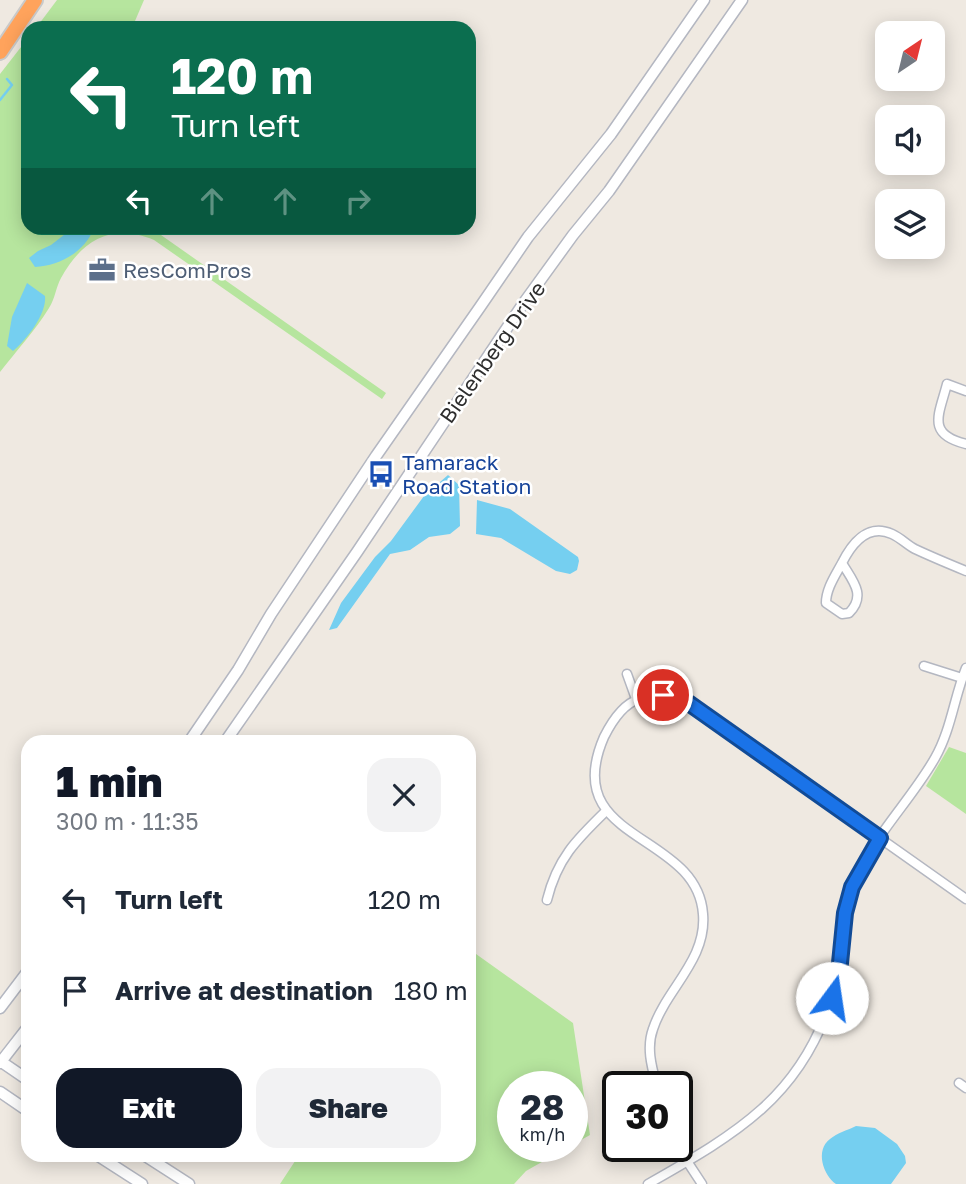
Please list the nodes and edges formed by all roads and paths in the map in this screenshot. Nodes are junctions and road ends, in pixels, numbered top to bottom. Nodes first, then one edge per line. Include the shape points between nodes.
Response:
1 (34, 0) edge
2 (704, 0) edge
3 (742, 0) edge
4 (0, 40) edge
5 (0, 52) edge
6 (966, 391) edge
7 (966, 444) edge
8 (842, 563) junction
9 (966, 570) edge
10 (924, 666) dead end
11 (966, 668) edge
12 (627, 674) dead end
13 (962, 678) junction
14 (962, 692) edge
15 (636, 699) junction
16 (194, 735) edge
17 (230, 735) edge
18 (606, 811) junction
19 (880, 838) junction
20 (966, 898) edge
21 (547, 900) dead end
22 (21, 980) edge
23 (0, 1008) edge
24 (21, 1036) edge
25 (0, 1062) edge
26 (653, 1071) edge
27 (21, 1076) edge
28 (0, 1093) edge
29 (21, 1106) edge
30 (108, 1162) edge
31 (155, 1162) edge
32 (686, 1163) junction
33 (142, 1184) edge
34 (189, 1184) edge
35 (648, 1184) edge
36 (702, 1184) edge

1 - 4 highway
1 - 5 highway
2 - 16 street, Bielenberg Drive via 611,134 494,286 376,456
3 - 17 street, Bielenberg Drive via 609,191 523,304
6 - 7 street via 947,384 937,418 945,437
8 - 8 street via 826,595 826,603 842,614 859,599
8 - 9 street via 851,544 862,535 878,532 890,533 925,554
10 - 13 street
11 - 13 street
12 - 15 street
13 - 14 street
14 - 19 street via 936,757
15 - 18 street via 612,723 597,756 595,789
15 - 19 street via 678,697
18 - 21 street via 564,855
18 - 26 street via 688,875 703,912 704,928 696,954 653,1029
19 - 20 street
19 - 32 street via 852,887 832,998 810,1048 762,1111
22 - 23 street
24 - 25 street
25 - 27 street
28 - 29 street
30 - 33 street
31 - 34 street
32 - 35 street
32 - 36 street

